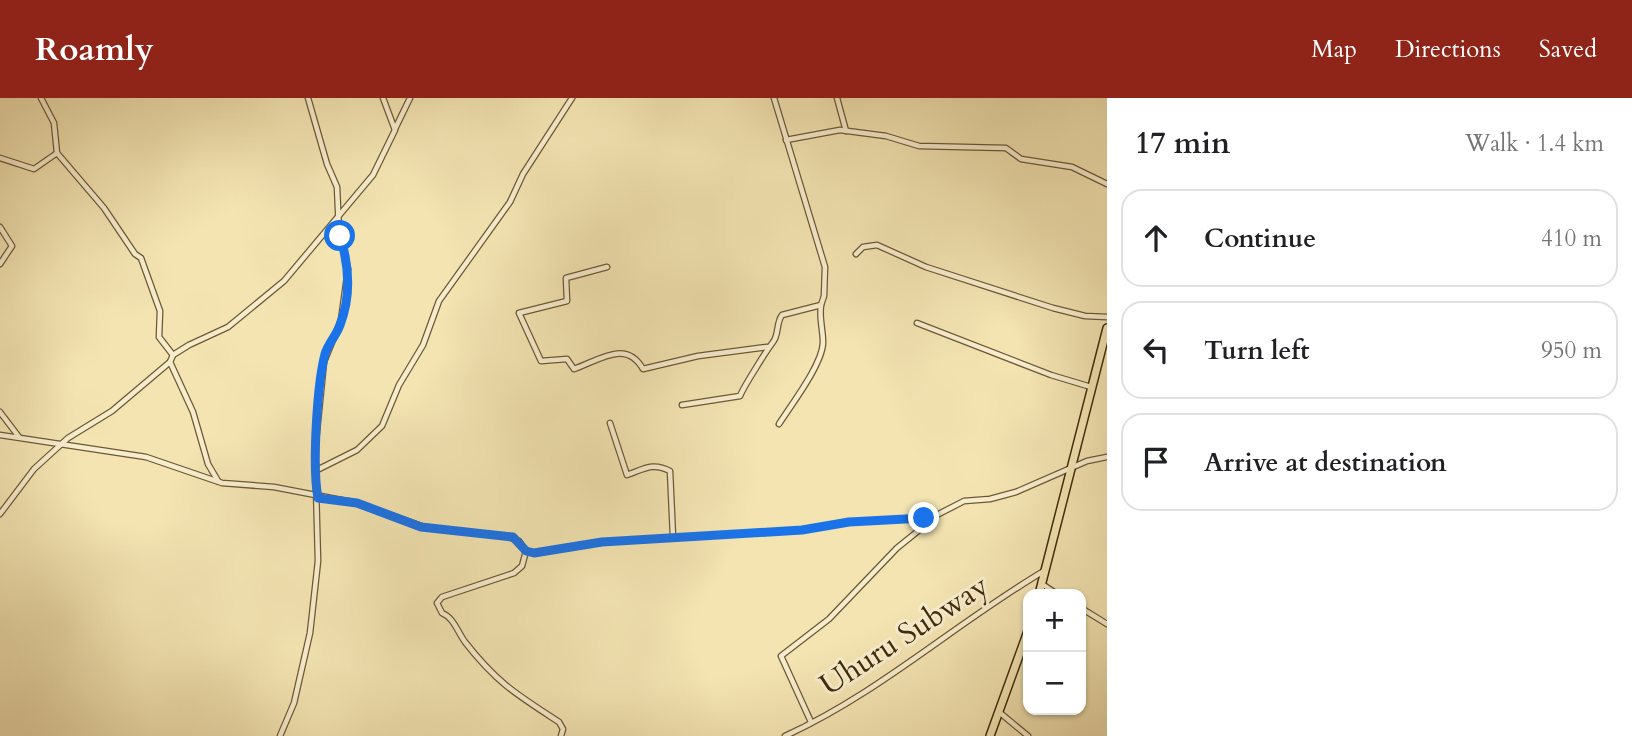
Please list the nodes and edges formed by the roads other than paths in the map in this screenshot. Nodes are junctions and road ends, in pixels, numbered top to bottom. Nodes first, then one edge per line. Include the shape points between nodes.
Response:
1 (41, 98) edge
2 (308, 98) edge
3 (383, 98) edge
4 (410, 98) edge
5 (572, 98) edge
6 (774, 98) edge
7 (836, 98) edge
8 (395, 130) junction
9 (846, 131) junction
10 (786, 140) junction
11 (57, 153) junction
12 (0, 158) edge
13 (1107, 184) edge
14 (339, 216) junction
15 (0, 227) edge
16 (856, 254) dead end
17 (0, 264) edge
18 (607, 267) dead end
19 (821, 305) junction
20 (1107, 317) edge
21 (917, 323) dead end
22 (1107, 329) edge
23 (767, 347) junction
24 (173, 355) junction
25 (170, 362) junction
26 (1092, 387) junction
27 (682, 405) dead end
28 (0, 412) edge
29 (610, 423) dead end
30 (779, 424) dead end
31 (0, 435) edge
32 (19, 437) junction
33 (62, 444) junction
34 (1107, 457) edge
35 (1072, 470) junction
36 (315, 471) junction
37 (222, 484) junction
38 (318, 498) junction
39 (0, 514) edge
40 (937, 516) junction
41 (673, 537) junction
42 (526, 551) junction
43 (1047, 569) junction
44 (1042, 584) junction
45 (1041, 589) edge
46 (1049, 589) edge
47 (1086, 611) edge
48 (1107, 624) edge
49 (1023, 645) edge
50 (999, 712) junction
51 (811, 722) junction
52 (279, 736) edge
53 (561, 736) edge
54 (785, 736) edge
55 (990, 736) edge
56 (1028, 736) edge

1 - 11 street via 54,123
2 - 14 street via 337,187
3 - 8 street
4 - 8 street
5 - 36 street via 510,202 439,302 382,426 357,450
6 - 10 street
7 - 9 street
8 - 14 street via 379,167
9 - 10 street
9 - 13 street via 919,146 1006,148 1021,159 1072,167
10 - 19 street via 825,267
11 - 12 street via 34,169
11 - 24 street via 141,258 160,311 159,337
14 - 24 street via 263,300 220,331
14 - 36 street via 348,281 341,320 324,362
15 - 17 street via 12,246
16 - 20 street via 863,247 877,245 926,267 1053,308
18 - 23 street via 566,278 567,301 519,313 541,361 567,359 574,369 619,350 630,353 643,369
19 - 23 street via 782,315
19 - 30 street via 818,322 823,344
21 - 26 street
22 - 26 main road
23 - 27 street via 740,396
24 - 25 street
25 - 33 street via 112,411
25 - 37 street via 208,464
26 - 35 main road
28 - 32 street
29 - 41 street via 627,475 647,466 660,465 670,471
31 - 32 street
32 - 33 street
33 - 37 street via 146,457
33 - 39 street via 34,469
34 - 35 street
35 - 40 street via 1016,492 964,501
35 - 43 main road
36 - 38 street
37 - 38 street via 274,487
38 - 42 street via 357,503 421,527 513,537
38 - 52 street via 318,561 308,645 292,709
40 - 41 street
40 - 51 street via 897,548 829,619 781,656
41 - 42 street
42 - 53 street via 522,566 514,573 442,597 437,603 494,678 559,722
43 - 44 main road
43 - 51 street, Uhuru Subway
44 - 45 main road
44 - 46 street
47 - 48 street
49 - 50 main road
50 - 55 main road
50 - 56 street
51 - 54 street, Uhuru Subway

